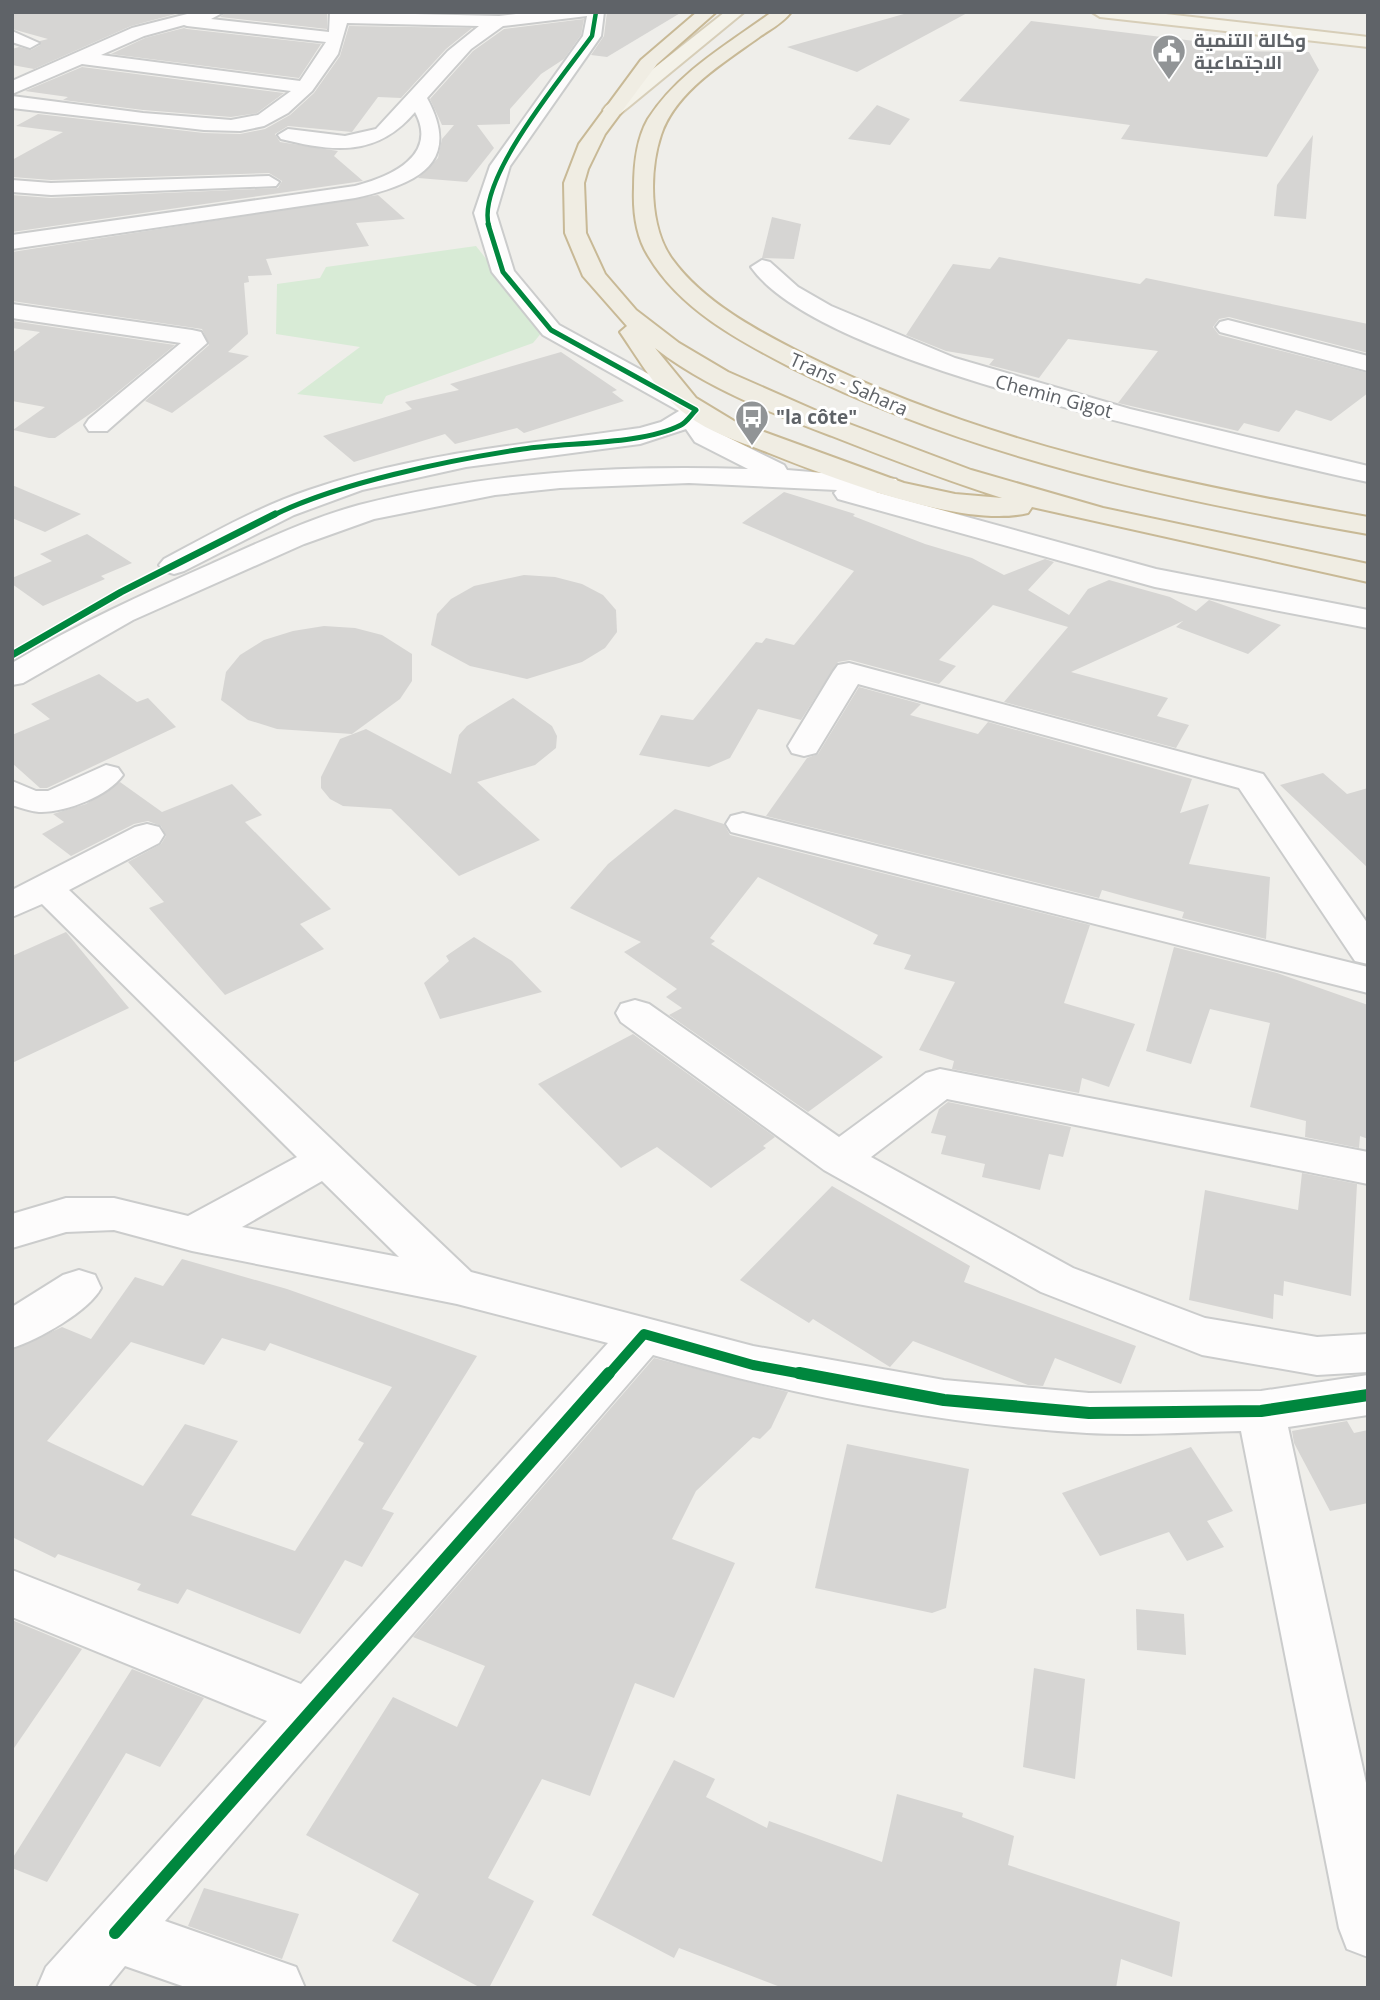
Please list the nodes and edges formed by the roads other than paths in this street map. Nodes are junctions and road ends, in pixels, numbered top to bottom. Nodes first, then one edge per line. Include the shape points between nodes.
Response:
1 (216, 12) edge
2 (581, 12) edge
3 (596, 12) edge
4 (708, 12) edge
5 (736, 12) edge
6 (761, 12) edge
7 (783, 12) edge
8 (1100, 12) edge
9 (339, 15) edge
10 (178, 20) junction
11 (499, 21) junction
12 (12, 36) edge
13 (335, 38) junction
14 (1368, 42) edge
15 (30, 43) dead end
16 (80, 58) junction
17 (305, 87) junction
18 (12, 88) edge
19 (673, 96) junction
20 (417, 98) junction
21 (12, 102) edge
22 (613, 110) junction
23 (288, 135) dead end
24 (405, 177) junction
25 (12, 186) edge
26 (18, 239) edge
27 (762, 267) dead end
28 (600, 284) junction
29 (12, 311) edge
30 (1228, 327) dead end
31 (1368, 364) edge
32 (696, 410) junction
33 (98, 425) dead end
34 (1363, 465) edge
35 (752, 476) junction
36 (796, 478) junction
37 (883, 498) junction
38 (1063, 507) junction
39 (1368, 526) edge
40 (1368, 573) edge
41 (1368, 619) edge
42 (12, 655) edge
43 (12, 676) edge
44 (804, 746) dead end
45 (106, 775) dead end
46 (12, 791) edge
47 (743, 824) dead end
48 (147, 835) dead end
49 (29, 896) edge
50 (1368, 952) edge
51 (1368, 980) edge
52 (635, 1013) dead end
53 (839, 1159) junction
54 (326, 1160) junction
55 (1368, 1168) edge
56 (12, 1231) edge
57 (192, 1234) junction
58 (457, 1286) junction
59 (79, 1287) dead end
60 (12, 1330) edge
61 (644, 1334) junction
62 (1368, 1353) edge
63 (1368, 1395) edge
64 (1261, 1411) junction
65 (12, 1593) edge
66 (310, 1713) junction
67 (1368, 1928) edge
68 (114, 1933) junction
69 (67, 1988) edge
70 (275, 1988) edge

1 - 10 street
2 - 11 street
3 - 32 street via 592,36 500,166 485,213 503,272 551,330
4 - 22 highway, Trans - Sahara via 653,57
5 - 22 main road, Trans - Sahara
6 - 19 main road via 696,65
7 - 19 highway, Trans - Sahara
8 - 14 main road
9 - 11 street
9 - 13 street
10 - 13 street
10 - 16 street
11 - 20 street via 457,50
12 - 15 street
13 - 17 street via 329,56
16 - 17 street
16 - 18 street
17 - 21 street via 268,116 233,124 161,121
19 - 39 highway, Trans - Sahara via 648,142 643,206 651,237 666,265 728,322 835,380 952,428 1150,484
20 - 23 street via 377,136 341,141
20 - 24 street via 430,116 432,140
22 - 28 highway, Trans - Sahara via 581,156 574,184 572,214 577,241
24 - 25 street via 51,189
24 - 26 street via 355,192
27 - 34 street, Chemin Gigot via 777,285 889,344 990,379 1286,457
28 - 32 highway via 667,382
28 - 38 highway, Trans - Sahara via 623,311 664,343 738,387 924,463
29 - 33 street via 192,337 195,343
30 - 31 street
32 - 36 street via 695,423 704,436 748,460
32 - 37 highway via 840,471
32 - 42 street via 683,424 654,434 523,449 443,465 287,508
35 - 36 street
35 - 37 street
35 - 43 street via 649,473 551,479 445,493 364,513 289,539 91,629
36 - 37 street
36 - 41 street via 1154,578
37 - 38 highway via 986,508
38 - 40 highway, Trans - Sahara
44 - 50 street via 849,672 1251,781
45 - 46 street via 60,801 39,803
47 - 51 street
48 - 49 street
49 - 54 street
52 - 53 street
53 - 55 street via 940,1083
53 - 62 street via 1057,1280 1202,1336 1317,1356
54 - 57 street
54 - 58 street
56 - 57 street via 66,1215 114,1214
57 - 58 street
58 - 61 street
59 - 60 street
61 - 64 street via 753,1365 944,1400 1089,1413
61 - 66 street
63 - 64 street
64 - 67 street
65 - 66 street
66 - 68 street
68 - 69 street
68 - 70 street

